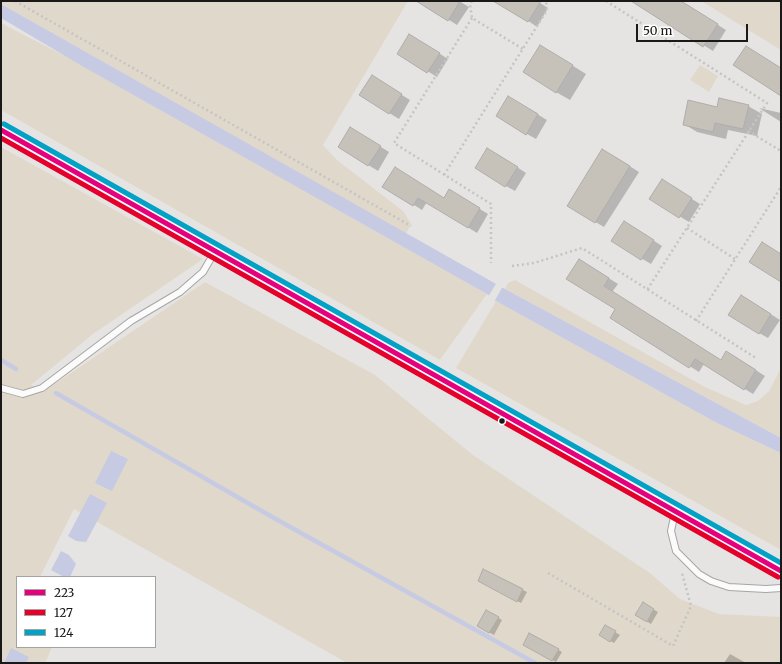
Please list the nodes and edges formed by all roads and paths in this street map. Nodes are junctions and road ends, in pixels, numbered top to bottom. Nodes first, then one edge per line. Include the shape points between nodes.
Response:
1 (15, 1) edge
2 (472, 1) edge
3 (546, 1) edge
4 (606, 1) edge
5 (472, 18) junction
6 (523, 49) junction
7 (1, 130) edge
8 (748, 131) junction
9 (781, 151) edge
10 (444, 175) junction
11 (781, 187) edge
12 (411, 226) dead end
13 (687, 228) junction
14 (215, 251) junction
15 (735, 258) junction
16 (491, 263) dead end
17 (512, 266) dead end
18 (647, 290) junction
19 (696, 321) junction
20 (756, 358) dead end
21 (1, 388) edge
22 (676, 511) junction
23 (676, 551) junction
24 (781, 571) edge
25 (548, 573) dead end
26 (781, 588) edge

1 - 12 path
2 - 5 path
3 - 6 path via 547,10
4 - 8 path via 767,103
5 - 6 path
5 - 10 path via 394,143
6 - 10 path
7 - 14 street
8 - 9 path
8 - 13 path
10 - 16 path via 491,204
11 - 15 path
13 - 15 path
13 - 18 path
14 - 21 lane via 203,272 180,292 131,321 42,388 24,394
14 - 22 street
15 - 19 path
17 - 18 path via 534,263 582,248
18 - 19 path
19 - 20 path
22 - 23 lane via 671,531
22 - 24 street
23 - 25 path via 691,606 673,646
23 - 26 lane via 699,574 717,583 746,589

